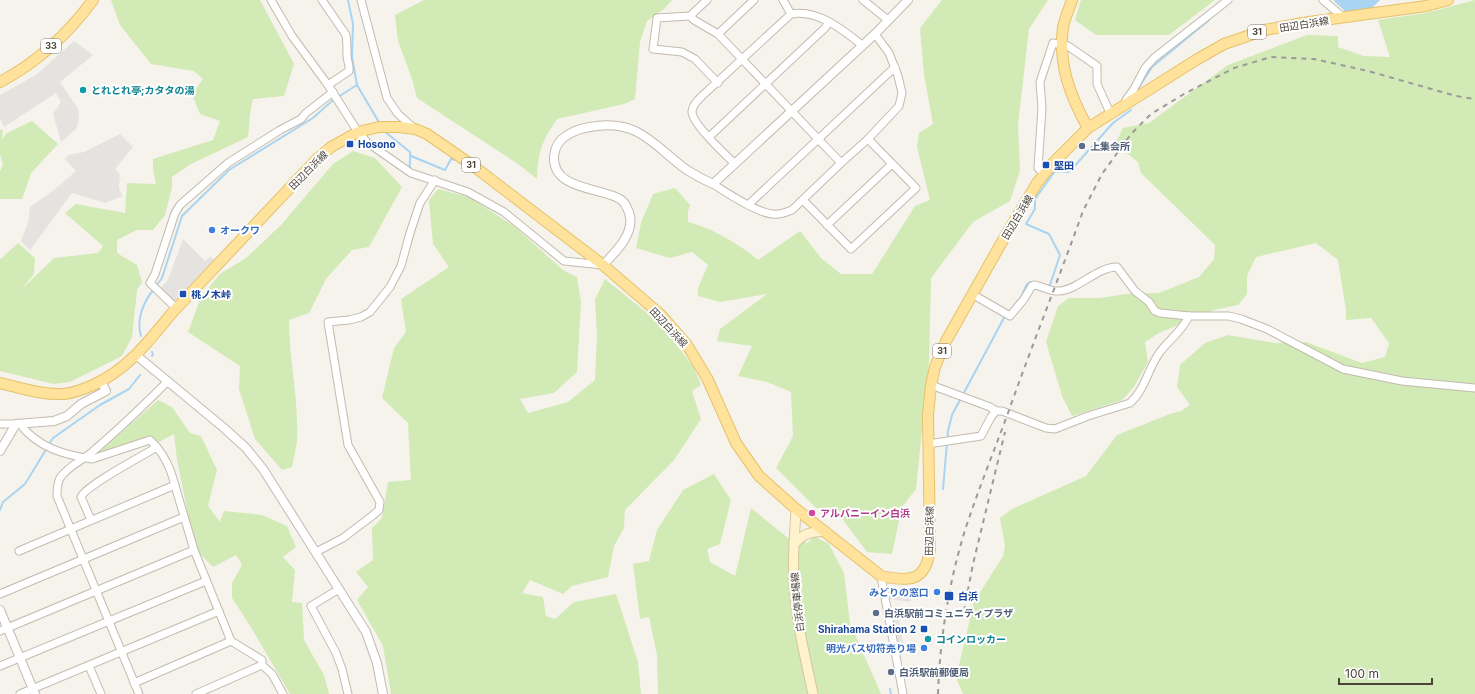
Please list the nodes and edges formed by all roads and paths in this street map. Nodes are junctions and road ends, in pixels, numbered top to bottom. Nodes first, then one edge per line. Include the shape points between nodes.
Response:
1 (93, 0) edge
2 (271, 0) edge
3 (322, 0) edge
4 (361, 0) edge
5 (707, 0) edge
6 (754, 0) edge
7 (783, 0) edge
8 (863, 0) edge
9 (908, 0) edge
10 (1072, 0) edge
11 (1228, 0) edge
12 (1323, 0) edge
13 (1448, 0) edge
14 (790, 14) junction
15 (690, 16) junction
16 (1344, 18) junction
17 (888, 20) junction
18 (829, 22) junction
19 (718, 34) junction
20 (875, 34) junction
21 (1061, 43) junction
22 (862, 44) junction
23 (742, 59) junction
24 (895, 67) junction
25 (0, 82) edge
26 (718, 83) junction
27 (766, 84) junction
28 (328, 85) junction
29 (333, 93) junction
30 (1127, 104) junction
31 (792, 111) junction
32 (1111, 115) junction
33 (1088, 128) junction
34 (415, 129) junction
35 (358, 132) junction
36 (709, 137) junction
37 (818, 139) junction
38 (868, 139) junction
39 (842, 163) junction
40 (735, 164) junction
41 (892, 164) junction
42 (1044, 174) junction
43 (435, 180) junction
44 (713, 184) junction
45 (803, 200) junction
46 (748, 205) junction
47 (827, 225) junction
48 (603, 265) junction
49 (972, 294) junction
50 (176, 308) junction
51 (1189, 316) junction
52 (136, 355) junction
53 (101, 381) junction
54 (168, 381) junction
55 (0, 383) edge
56 (931, 385) junction
57 (1475, 388) edge
58 (996, 411) junction
59 (0, 424) edge
60 (18, 424) junction
61 (928, 444) junction
62 (157, 447) junction
63 (0, 451) edge
64 (85, 458) junction
65 (175, 485) junction
66 (796, 509) junction
67 (184, 517) junction
68 (90, 520) junction
69 (70, 528) junction
70 (825, 531) junction
71 (794, 544) junction
72 (194, 550) junction
73 (19, 551) dead end
74 (316, 552) junction
75 (83, 560) junction
76 (881, 576) junction
77 (206, 581) junction
78 (339, 589) junction
79 (96, 590) junction
80 (0, 594) edge
81 (0, 610) edge
82 (219, 611) junction
83 (109, 621) junction
84 (4, 630) edge
85 (231, 641) junction
86 (122, 652) junction
87 (20, 658) junction
88 (262, 665) junction
89 (0, 666) edge
90 (89, 666) junction
91 (134, 683) junction
92 (34, 692) edge
93 (204, 692) edge
94 (20, 694) edge
95 (101, 694) edge
96 (139, 694) edge
97 (196, 694) edge
98 (283, 694) edge
99 (348, 694) edge
100 (383, 694) edge
101 (813, 694) edge
102 (903, 694) edge

1 - 25 main road, 33 via 57,42 29,65
2 - 28 street via 292,36
3 - 28 street via 346,35 350,67 349,72
4 - 34 street via 387,98 398,114
5 - 15 street
6 - 19 street
7 - 14 street
8 - 17 street
9 - 17 street
10 - 21 main road
11 - 30 street via 1154,58 1126,100
12 - 16 street
13 - 16 main road, 田辺白浜線 / 31 via 1426,6
14 - 18 street via 804,12
14 - 23 street
15 - 19 street
15 - 26 street via 657,18 652,49 682,52 695,59
16 - 30 main road, 田辺白浜線 / 31 via 1266,30 1224,44
17 - 20 street
18 - 22 street
18 - 27 street
19 - 23 street
20 - 22 street
20 - 24 street via 889,52
21 - 32 street via 1097,66 1097,84
21 - 33 main road via 1069,89
21 - 42 street via 1053,43 1040,82 1042,108 1038,168
22 - 31 street
23 - 26 street
23 - 27 street
24 - 37 street
24 - 38 street via 902,93 899,106
26 - 36 street via 695,103 692,112 695,122
27 - 31 street
27 - 36 street
28 - 29 street
29 - 35 street
29 - 50 street via 301,119 228,163 177,209 150,283
30 - 32 main road, 田辺白浜線 / 31
31 - 37 street
31 - 40 street
32 - 33 main road, 田辺白浜線 / 31
33 - 42 main road, 田辺白浜線 / 31
34 - 35 main road, 田辺白浜線 / 31 via 379,127
34 - 48 main road, 田辺白浜線 / 31 via 455,153
35 - 43 street via 368,143 404,169
35 - 50 main road, 田辺白浜線 / 31 via 331,147 316,160
36 - 40 street
37 - 39 street
37 - 46 street
38 - 39 street
38 - 41 street
39 - 45 street
40 - 44 street
41 - 47 street
41 - 47 street via 916,188 851,249
42 - 49 main road, 田辺白浜線 / 31
43 - 48 street via 468,192 504,212 564,261
43 - 74 street via 420,203 401,266 390,287 370,312 349,320 328,322 348,445 380,502 379,510 372,516 343,538
44 - 46 street
44 - 48 street via 686,170 641,133 629,128 616,125 587,127 573,131 563,138 554,156 557,172 574,184 621,199 631,218 626,237
45 - 46 street via 792,210 782,214 767,213
45 - 47 street
48 - 66 main road, 田辺白浜線 / 31 via 661,315 687,345 707,378 736,443 759,476
49 - 51 street via 1010,316 1034,285 1058,291 1074,286 1107,268 1117,267 1135,291 1149,302 1155,311
49 - 56 main road, 田辺白浜線 / 31 via 946,341 935,367
50 - 52 main road, 田辺白浜線 / 31
51 - 57 street via 1229,316 1241,319 1268,329 1343,369 1402,381
51 - 58 street via 1159,353 1140,391 1130,403 1055,429
52 - 53 main road, 田辺白浜線 / 31
52 - 54 street
53 - 55 main road, 田辺白浜線 / 31 via 83,390 65,394 42,393
53 - 60 street via 106,391 81,404 67,416 54,421
54 - 64 street
54 - 74 street via 255,458
56 - 58 street
56 - 61 main road, 田辺白浜線 / 31
58 - 61 street via 981,436
59 - 60 street
60 - 63 street
60 - 64 street via 48,447
61 - 76 main road, 田辺白浜線 / 31 via 928,560 921,574 913,579
62 - 64 street via 150,440 92,459
62 - 65 street via 167,461
62 - 68 street via 82,493 80,497
64 - 69 street via 70,468 61,478 57,488 57,496
65 - 67 street
65 - 68 street
66 - 70 main road, 田辺白浜線 / 31
66 - 71 main road, 白浜停車場線
67 - 72 street
67 - 75 street
68 - 69 street
69 - 73 street
69 - 75 street
70 - 71 main road via 802,535
70 - 76 main road, 田辺白浜線 / 31
71 - 101 main road, 白浜停車場線 via 793,582 802,644
72 - 77 street
72 - 79 street
74 - 78 street
75 - 79 street
75 - 80 street
76 - 102 street
77 - 82 street
77 - 83 street
78 - 99 street via 311,606 336,653
78 - 100 street via 366,632 377,663
79 - 83 street
79 - 84 street
81 - 84 street
82 - 85 street
82 - 86 street
83 - 86 street
83 - 87 street
84 - 87 street
85 - 88 street via 262,660
85 - 91 street
86 - 90 street
86 - 91 street
87 - 89 street
87 - 92 street
88 - 93 street
88 - 98 street via 272,674
90 - 92 street
90 - 95 street
91 - 96 street
92 - 94 street
93 - 97 street

